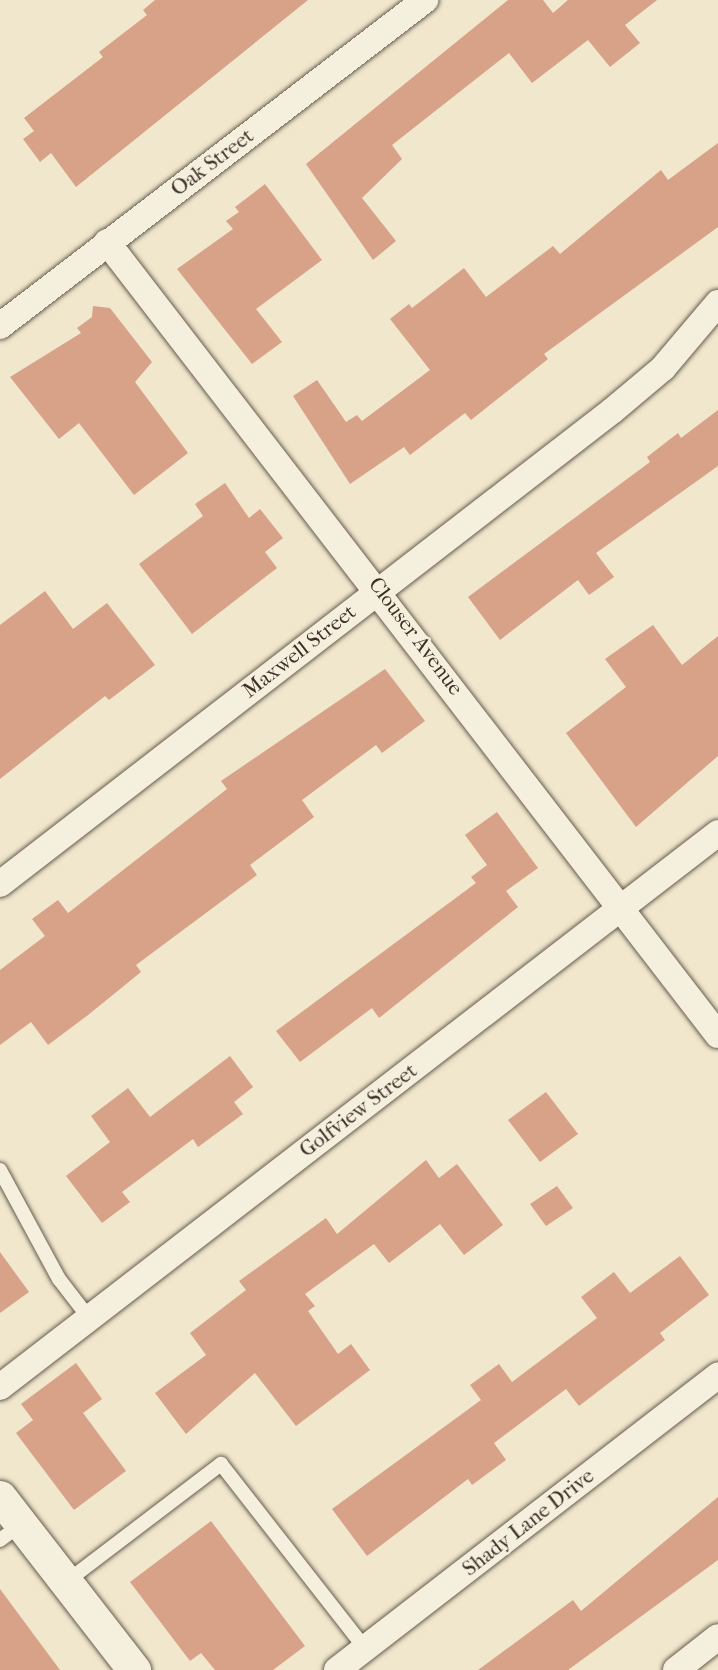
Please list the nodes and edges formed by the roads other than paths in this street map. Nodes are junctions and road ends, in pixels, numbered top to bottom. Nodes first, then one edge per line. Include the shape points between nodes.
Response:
1 (425, 0) edge
2 (107, 242) junction
3 (718, 303) edge
4 (0, 326) edge
5 (379, 588) junction
6 (718, 833) edge
7 (0, 884) edge
8 (621, 908) junction
9 (718, 1035) edge
10 (0, 1170) edge
11 (89, 1318) junction
12 (718, 1375) edge
13 (0, 1387) edge
14 (0, 1497) edge
15 (11, 1532) edge
16 (65, 1581) junction
17 (718, 1637) edge
18 (365, 1648) junction
19 (134, 1670) edge
20 (337, 1670) edge
21 (676, 1670) edge

1 - 2 street, Oak Street
2 - 4 street, Oak Street
2 - 5 street, Clouser Avenue
3 - 5 street, Maxwell Street via 663,368 612,411
5 - 7 street, Maxwell Street
5 - 8 street, Clouser Avenue
6 - 8 street, Golfview Street
8 - 9 street, Clouser Avenue
8 - 11 street, Golfview Street
10 - 11 lane via 59,1279
11 - 13 street, Golfview Street
12 - 18 street, Shady Lane Drive
14 - 15 street
15 - 16 street
16 - 18 lane via 221,1464
16 - 19 street
17 - 21 street
18 - 20 street, Shady Lane Drive

